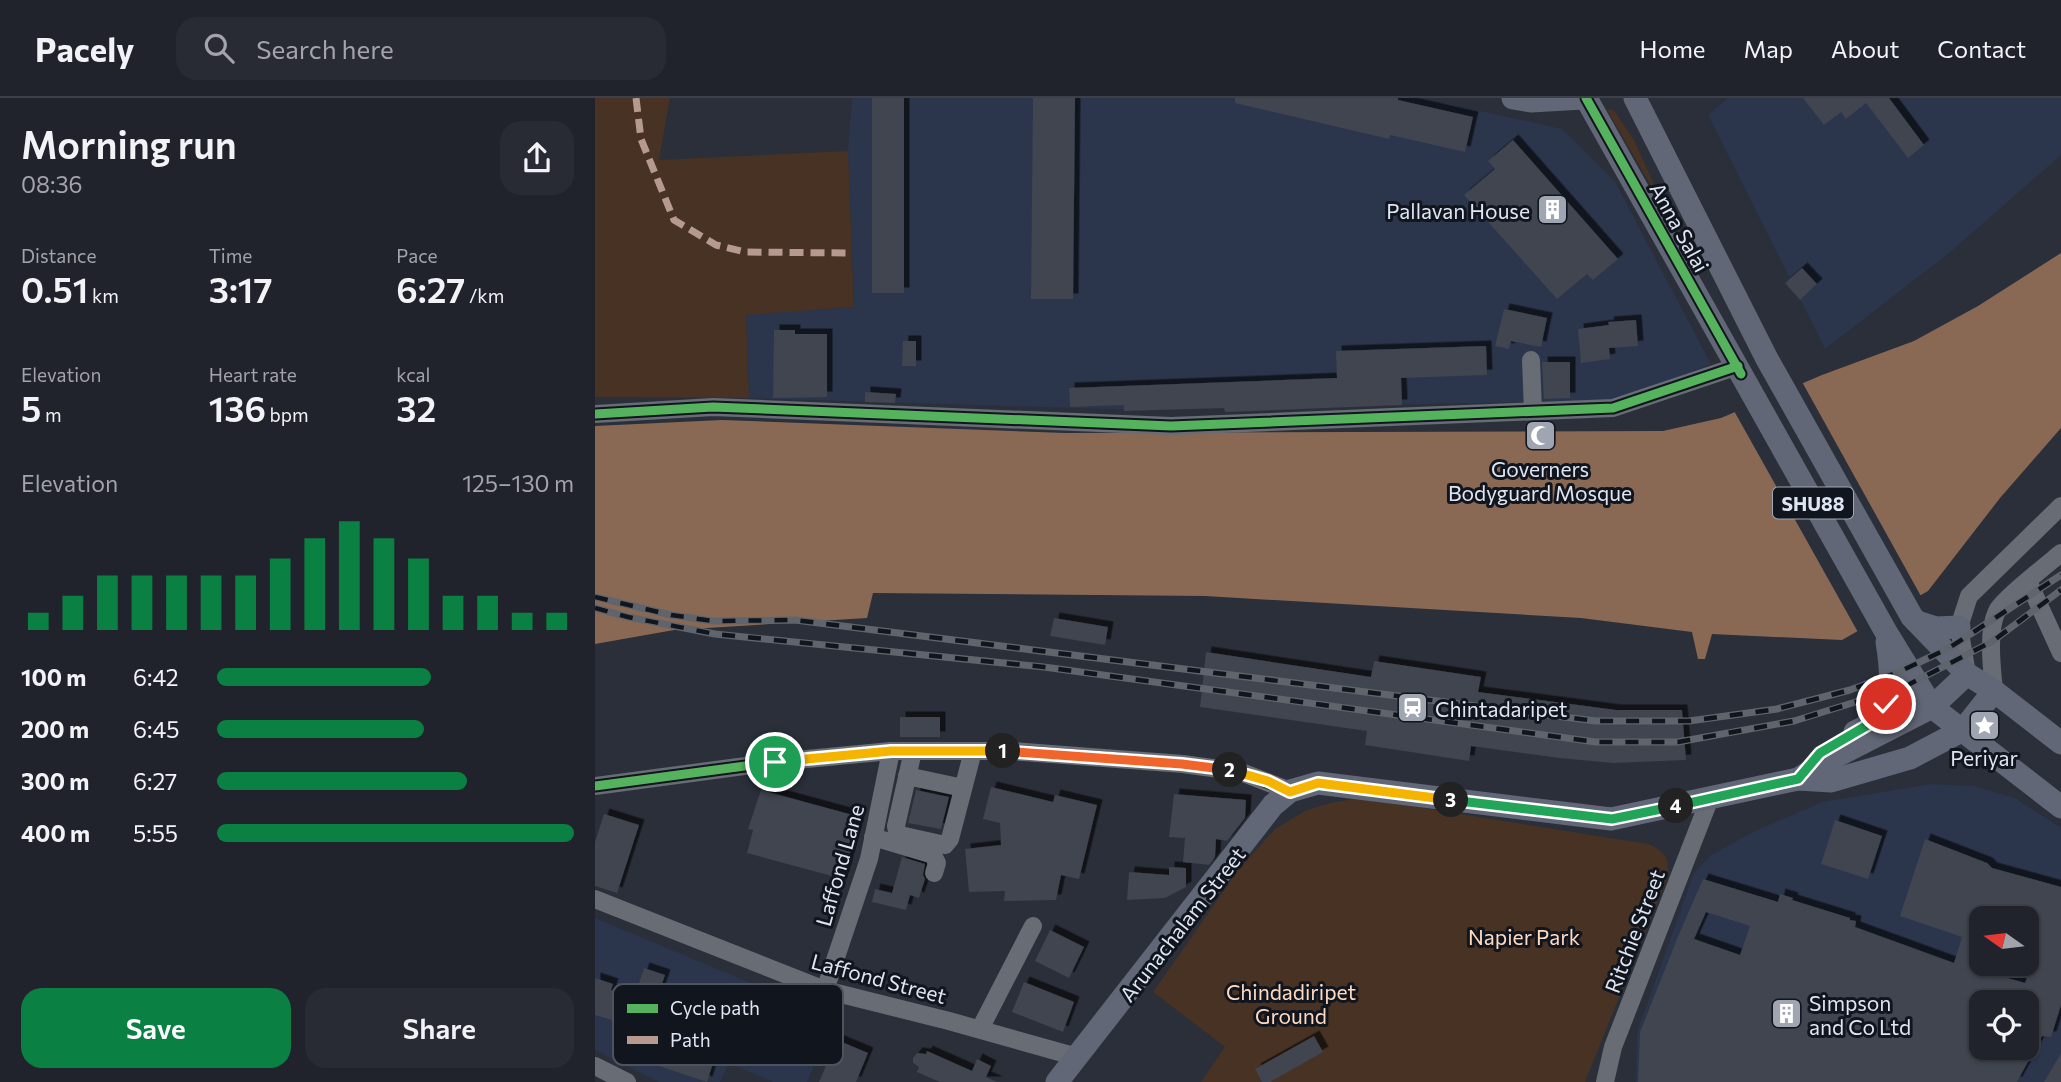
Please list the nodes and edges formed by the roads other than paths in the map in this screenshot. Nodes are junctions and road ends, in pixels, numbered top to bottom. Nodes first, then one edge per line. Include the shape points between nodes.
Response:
1 (1513, 98) edge
2 (1585, 98) edge
3 (1635, 98) edge
4 (1531, 360) dead end
5 (1739, 370) junction
6 (1533, 411) junction
7 (595, 414) edge
8 (2061, 506) edge
9 (2061, 553) edge
10 (2028, 581) junction
11 (1914, 620) junction
12 (1959, 627) junction
13 (1886, 632) junction
14 (2061, 653) edge
15 (1967, 674) junction
16 (1994, 691) junction
17 (1932, 707) junction
18 (1963, 730) junction
19 (2061, 743) edge
20 (891, 751) junction
21 (913, 751) junction
22 (973, 751) junction
23 (907, 776) junction
24 (1798, 779) junction
25 (595, 786) edge
26 (963, 788) junction
27 (1290, 792) junction
28 (1710, 799) junction
29 (2061, 807) edge
30 (873, 837) junction
31 (935, 873) dead end
32 (595, 899) edge
33 (1033, 926) dead end
34 (810, 984) edge
35 (827, 984) edge
36 (843, 995) edge
37 (980, 1029) junction
38 (1077, 1057) junction
39 (595, 1066) edge
40 (627, 1082) edge
41 (1057, 1082) edge
42 (1605, 1082) edge

1 - 2 main road
2 - 5 main road, Anna Salai / SHU88
3 - 11 main road, Anna Salai / SHU88 via 1767,359
4 - 6 street
5 - 6 street via 1613,408
5 - 13 main road, SHU88
6 - 7 street via 1171,426 713,407
8 - 12 street via 1969,596
9 - 10 street
10 - 14 street
10 - 16 street via 1997,610 1991,661
11 - 12 main road via 1936,628
11 - 15 main road, SHU88
12 - 15 street
13 - 17 main road, SHU88
13 - 24 main road via 1891,680 1878,719 1820,753
15 - 16 main road, SHU88
15 - 17 main road
16 - 18 main road
16 - 19 main road, SHU88
17 - 18 main road, SHU88
17 - 24 main road
18 - 24 main road via 1910,758 1863,772 1831,781
18 - 29 main road, SHU88
20 - 21 street
20 - 25 street
20 - 30 street, Laffond Lane
21 - 22 street
21 - 23 street
22 - 26 street
22 - 27 street via 1182,764 1241,772
23 - 26 street
23 - 26 street via 897,832 945,845
24 - 28 main road
27 - 28 main road, Arunachalam Street via 1318,783 1612,819
27 - 38 main road, Arunachalam Street via 1273,805
28 - 42 street, Ritchie Street via 1613,1047
30 - 31 street via 933,855
30 - 35 street, Laffond Lane
32 - 34 street, Laffond Street
33 - 37 street
36 - 37 street, Laffond Street
37 - 38 street, Laffond Street
38 - 41 main road, Arunachalam Street
39 - 40 street

